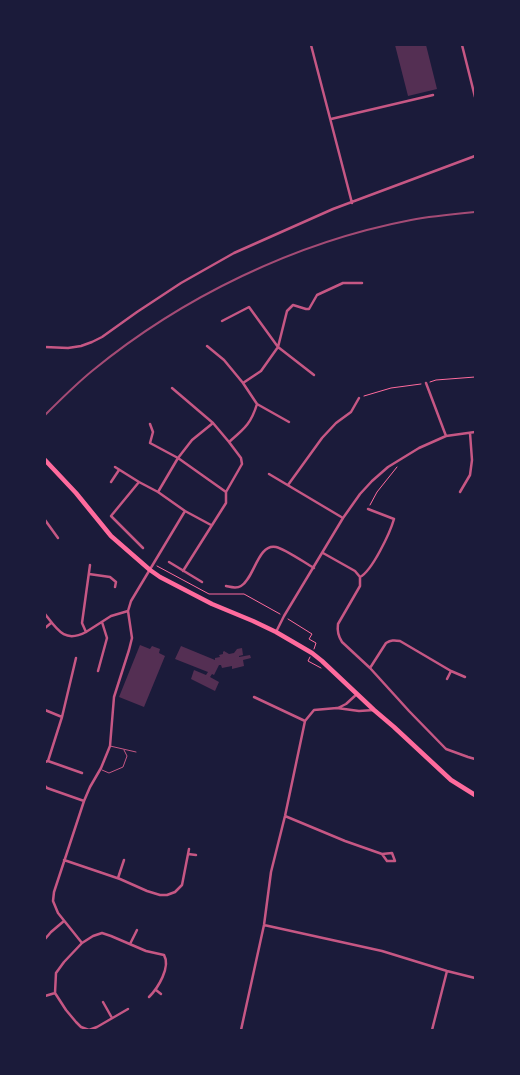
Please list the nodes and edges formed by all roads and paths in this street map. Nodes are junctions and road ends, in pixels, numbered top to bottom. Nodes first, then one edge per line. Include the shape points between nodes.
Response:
1 (311, 45) edge
2 (462, 45) edge
3 (474, 92) edge
4 (433, 95) dead end
5 (475, 97) edge
6 (330, 119) junction
7 (475, 156) edge
8 (352, 203) junction
9 (362, 283) dead end
10 (222, 321) dead end
11 (207, 346) dead end
12 (45, 347) edge
13 (278, 347) junction
14 (314, 375) dead end
15 (475, 377) edge
16 (426, 383) junction
17 (243, 384) junction
18 (172, 388) dead end
19 (359, 398) joint
20 (257, 404) junction
21 (290, 422) dead end
22 (213, 423) junction
23 (150, 424) dead end
24 (475, 432) edge
25 (470, 433) junction
26 (446, 436) junction
27 (229, 442) junction
28 (178, 458) junction
29 (403, 458) junction
30 (45, 460) edge
31 (115, 467) dead end
32 (119, 470) junction
33 (269, 474) dead end
34 (111, 482) dead end
35 (139, 482) junction
36 (288, 485) junction
37 (158, 492) junction
38 (226, 492) junction
39 (460, 492) dead end
40 (368, 508) joint
41 (185, 511) junction
42 (343, 518) junction
43 (45, 520) edge
44 (211, 525) junction
45 (58, 538) dead end
46 (143, 548) dead end
47 (322, 553) junction
48 (169, 562) dead end
49 (154, 564) junction
50 (90, 565) dead end
51 (314, 568) junction
52 (150, 570) junction
53 (183, 571) junction
54 (89, 574) junction
55 (360, 577) junction
56 (202, 582) dead end
57 (226, 586) dead end
58 (115, 588) dead end
59 (128, 611) junction
60 (45, 614) edge
61 (284, 616) junction
62 (102, 622) junction
63 (51, 623) junction
64 (45, 628) edge
65 (86, 632) junction
66 (276, 632) junction
67 (312, 653) junction
68 (76, 658) dead end
69 (370, 668) junction
70 (98, 671) dead end
71 (452, 672) junction
72 (465, 677) dead end
73 (447, 678) dead end
74 (357, 694) junction
75 (254, 697) dead end
76 (337, 708) junction
77 (45, 710) edge
78 (374, 710) junction
79 (62, 717) junction
80 (305, 721) junction
81 (110, 746) junction
82 (124, 750) junction
83 (136, 752) dead end
84 (475, 759) edge
85 (47, 761) edge
86 (101, 768) junction
87 (82, 773) dead end
88 (45, 786) edge
89 (475, 795) edge
90 (84, 801) junction
91 (285, 816) junction
92 (189, 849) dead end
93 (188, 854) junction
94 (382, 854) junction
95 (196, 855) dead end
96 (64, 860) junction
97 (124, 860) dead end
98 (118, 878) junction
99 (64, 921) junction
100 (264, 925) junction
101 (137, 930) dead end
102 (45, 939) edge
103 (82, 943) junction
104 (130, 944) junction
105 (447, 971) junction
106 (475, 978) edge
107 (156, 990) junction
108 (55, 993) junction
109 (161, 994) dead end
110 (45, 996) edge
111 (149, 997) dead end
112 (103, 1002) dead end
113 (128, 1009) dead end
114 (112, 1018) junction
115 (241, 1030) edge
116 (433, 1030) edge

1 - 6 street
2 - 3 street
3 - 5 street
4 - 6 street
6 - 8 street
7 - 8 street
8 - 12 street via 234,253 181,283 92,342 68,348
9 - 13 street via 343,283 316,295 310,309 293,306 286,311
10 - 13 street via 249,307
11 - 17 street via 224,360
13 - 14 street
13 - 17 street via 261,371
15 - 16 path
16 - 19 path via 391,388
16 - 26 street
17 - 20 street
18 - 22 street
19 - 36 street via 350,412 322,438
20 - 21 street
20 - 27 street via 248,425
22 - 27 street
22 - 28 street via 192,440
23 - 28 street via 150,443
24 - 25 street
25 - 26 street
25 - 39 street via 470,475
26 - 29 street
27 - 38 street via 242,464
28 - 37 street
28 - 38 street
29 - 40 path
29 - 42 street via 372,481
30 - 52 main road via 111,536
31 - 32 street
32 - 34 street
32 - 35 street
33 - 36 street
35 - 37 street
35 - 46 street via 111,516
36 - 42 street
37 - 41 street
38 - 44 street via 226,503
40 - 55 street via 394,519 368,572
41 - 44 street
41 - 49 street
42 - 47 street
43 - 45 street
44 - 53 street
47 - 51 street
47 - 55 street
48 - 53 street
49 - 52 street
49 - 61 path via 209,594 244,594
50 - 54 street
51 - 57 street via 277,547 270,547 264,551 245,583 233,588
51 - 61 street
52 - 59 street
52 - 66 main road via 212,604
53 - 56 street
54 - 58 street via 110,577 116,582
54 - 65 street via 82,622
55 - 69 street via 360,586 337,630 342,642
59 - 62 street
59 - 81 street via 132,638 114,697
60 - 63 street
61 - 66 street
61 - 67 path via 312,634 309,639 316,643
62 - 65 street
62 - 70 street via 107,638
63 - 64 street
63 - 65 street via 65,636
66 - 67 main road
67 - 74 main road
68 - 79 street
69 - 71 street via 386,643 395,640
69 - 84 street via 446,748
71 - 72 street
71 - 73 street
74 - 76 street
74 - 78 main road
75 - 80 street
76 - 78 street
76 - 80 street via 314,710
77 - 79 street
78 - 89 main road via 451,780
79 - 85 street
80 - 91 street
81 - 82 lane
81 - 86 street
82 - 83 lane
82 - 86 lane via 123,767 109,773
85 - 87 street
86 - 90 street
88 - 90 street
90 - 96 street
91 - 94 street
91 - 100 street via 271,872
92 - 93 street
93 - 95 street
93 - 98 street via 182,885 167,895
94 - 94 street via 392,853 395,861 387,861
96 - 98 street
96 - 99 street via 53,901
97 - 98 street
99 - 102 street
99 - 103 street
100 - 105 street via 382,951
100 - 115 street
101 - 104 street
103 - 104 street via 102,933
103 - 108 street via 56,973
104 - 107 street via 164,955 167,967
105 - 106 street
105 - 116 street
107 - 109 street
107 - 111 street
108 - 110 street
108 - 114 street via 81,1027 89,1030
112 - 114 street
113 - 114 street

